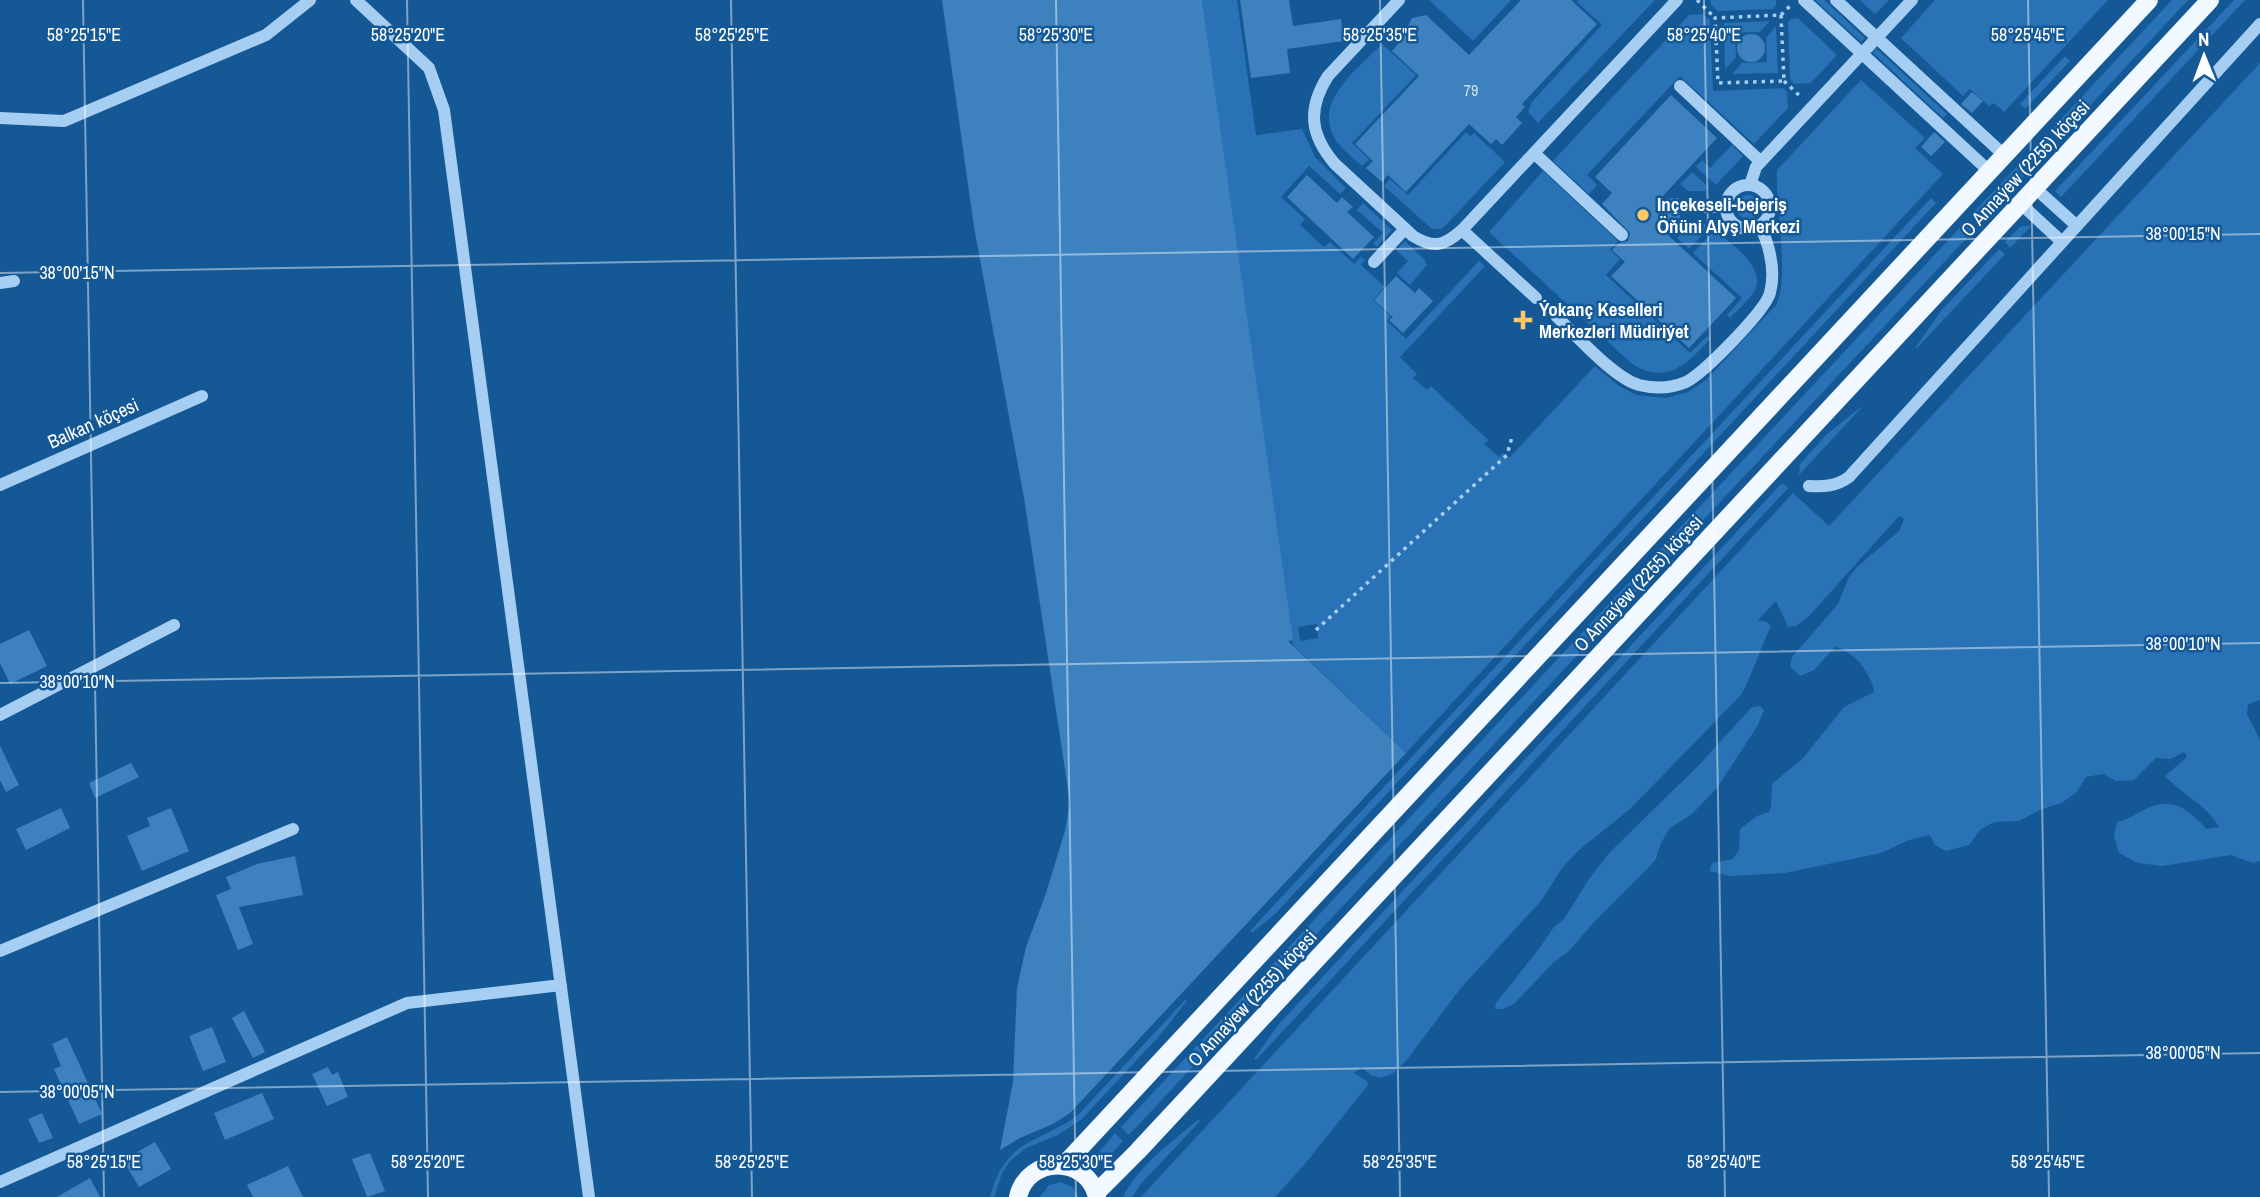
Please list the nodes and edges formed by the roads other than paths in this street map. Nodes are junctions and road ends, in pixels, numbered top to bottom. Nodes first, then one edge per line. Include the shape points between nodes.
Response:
1 (310, 0) edge
2 (356, 0) edge
3 (1399, 0) edge
4 (1677, 0) edge
5 (1836, 0) edge
6 (1912, 0) edge
7 (2148, 0) edge
8 (2210, 0) edge
9 (1799, 1) edge
10 (2260, 24) edge
11 (1877, 38) junction
12 (1862, 54) junction
13 (1680, 86) dead end
14 (0, 118) edge
15 (1534, 153) junction
16 (2004, 155) junction
17 (1761, 162) junction
18 (1989, 171) junction
19 (1750, 185) junction
20 (2035, 188) junction
21 (2021, 204) junction
22 (1726, 206) junction
23 (1688, 207) dead end
24 (1760, 225) junction
25 (2077, 226) junction
26 (1405, 229) junction
27 (1462, 230) junction
28 (1622, 235) dead end
29 (2062, 242) junction
30 (1374, 262) dead end
31 (14, 281) dead end
32 (0, 284) edge
33 (1536, 298) dead end
34 (1557, 317) dead end
35 (202, 396) dead end
36 (0, 485) edge
37 (1809, 486) dead end
38 (174, 625) dead end
39 (0, 715) edge
40 (293, 829) dead end
41 (0, 951) edge
42 (561, 985) junction
43 (1064, 1165) junction
44 (0, 1182) edge
45 (1096, 1195) edge
46 (589, 1197) edge
47 (1018, 1197) edge

1 - 14 street via 266,35 64,121
2 - 42 street via 429,68 444,110
3 - 26 street via 1328,76 1314,105 1314,122 1324,152
4 - 15 street
5 - 11 street
6 - 11 street
7 - 16 main road, O Annaýew (2255) köçesi
8 - 20 main road, O Annaýew (2255) köçesi
9 - 12 street
10 - 25 street
11 - 12 street
11 - 16 street
12 - 17 street
12 - 18 street
13 - 17 street
15 - 27 street
15 - 28 street
16 - 18 main road, O Annaýew (2255) köçesi
17 - 19 street
18 - 43 main road, O Annaýew (2255) köçesi
19 - 22 street via 1731,193
19 - 24 street via 1763,191 1770,204 1768,217
20 - 21 main road, O Annaýew (2255) köçesi
20 - 25 street
21 - 29 street
21 - 45 main road, O Annaýew (2255) köçesi
22 - 23 street
22 - 24 street via 1736,225 1750,229
24 - 34 street via 1770,254 1770,294 1704,371 1684,383 1662,388 1628,380
25 - 29 street
26 - 27 street via 1425,243 1437,245
26 - 30 street
27 - 33 street
29 - 37 street via 1849,477 1833,485
31 - 32 street
35 - 36 street, Balkan köçesi
38 - 39 street
40 - 41 street
42 - 44 street via 407,1003
42 - 46 street
43 - 45 main road via 1084,1175
43 - 47 main road via 1038,1169 1027,1177

